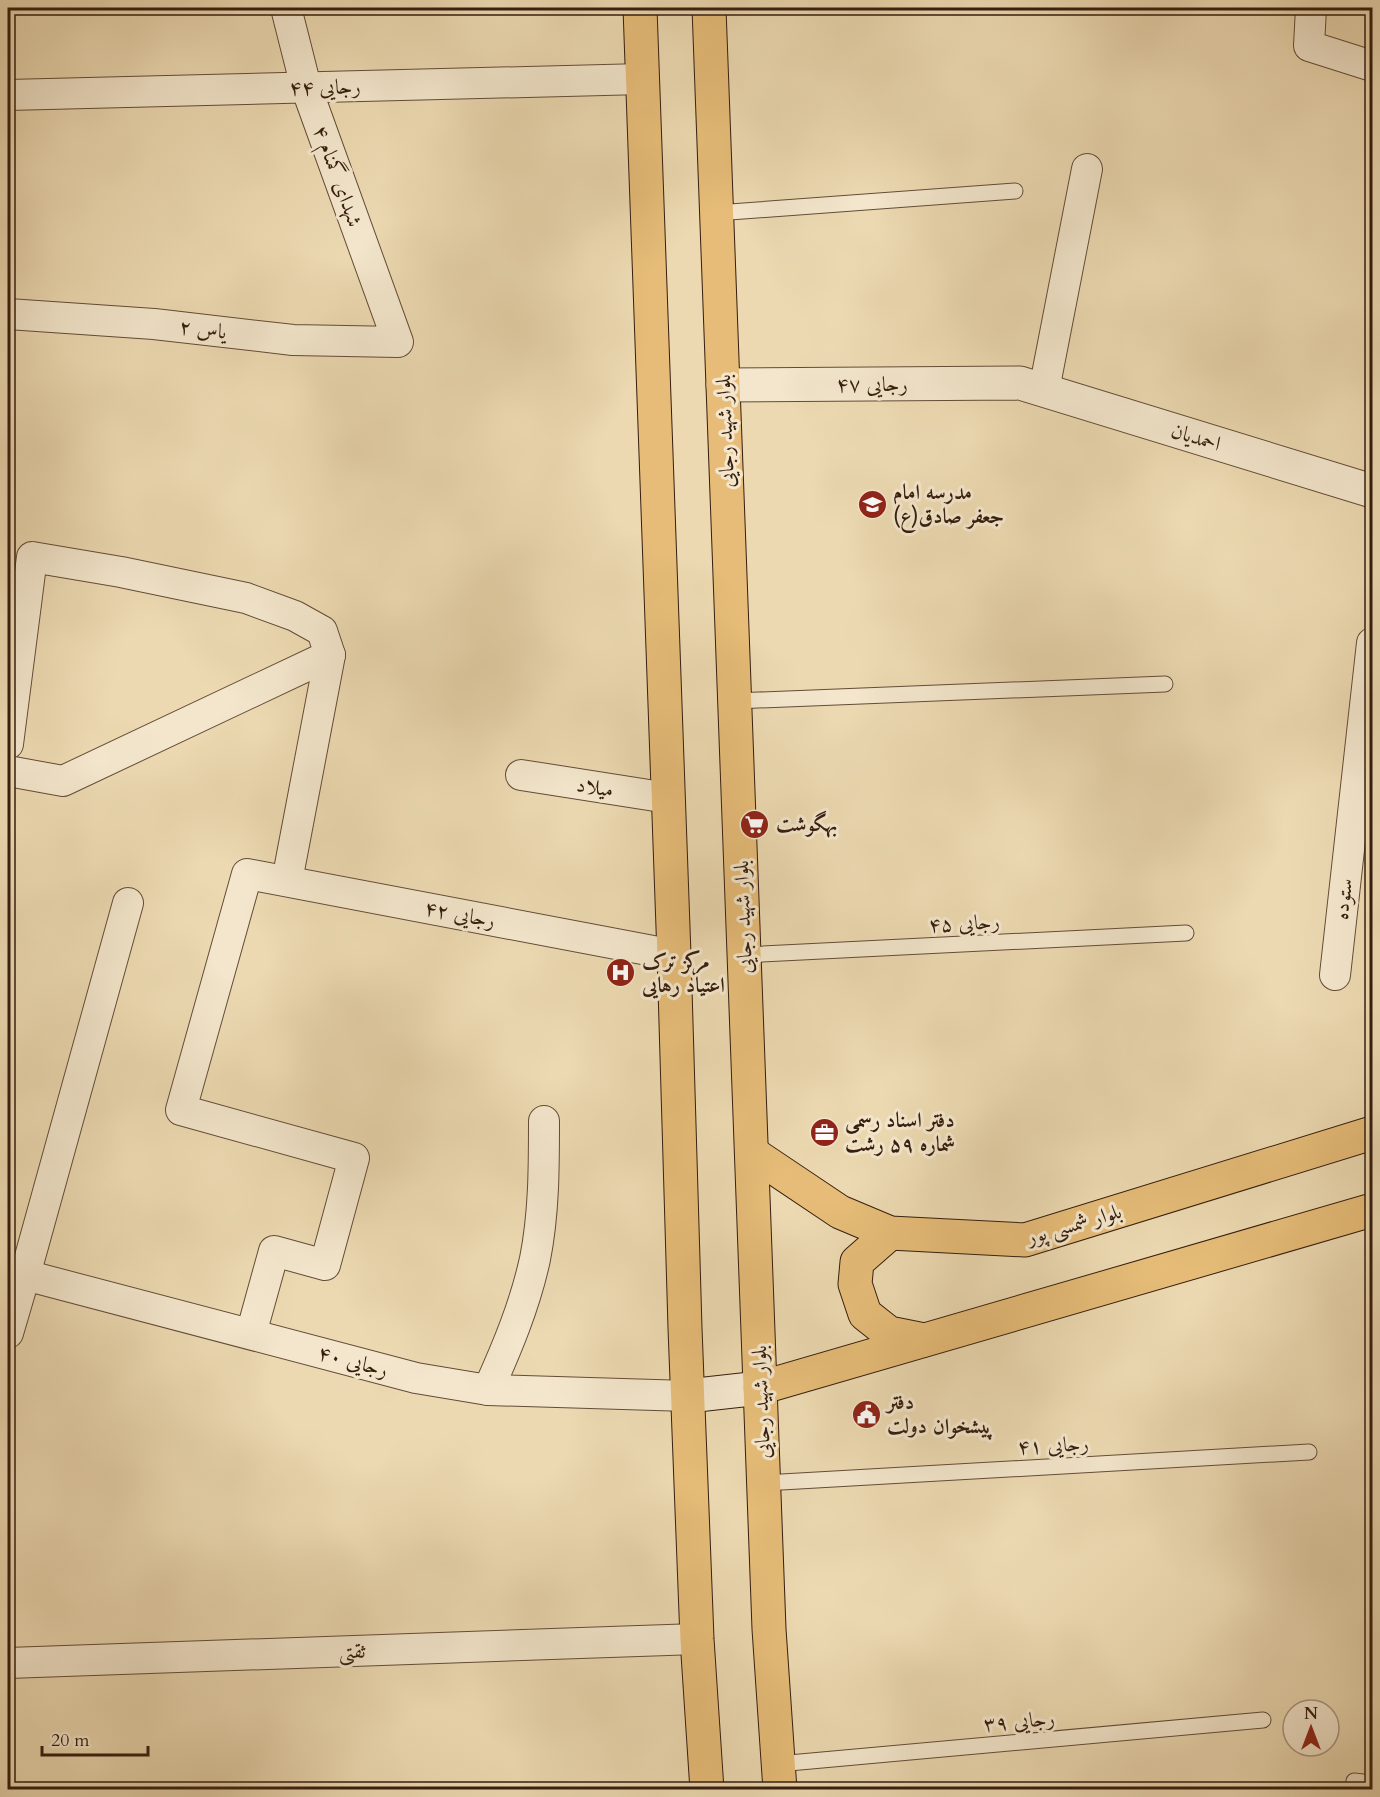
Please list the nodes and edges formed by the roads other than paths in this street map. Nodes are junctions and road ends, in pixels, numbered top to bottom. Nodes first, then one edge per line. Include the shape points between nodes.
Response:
1 (286, 8) edge
2 (640, 8) edge
3 (709, 8) edge
4 (1311, 8) edge
5 (1372, 66) edge
6 (643, 79) junction
7 (306, 87) junction
8 (8, 95) edge
9 (1087, 169) dead end
10 (1015, 191) dead end
11 (716, 213) junction
12 (8, 314) edge
13 (398, 342) joint
14 (723, 385) junction
15 (1032, 387) junction
16 (1372, 491) edge
17 (1372, 643) edge
18 (330, 655) junction
19 (1165, 684) dead end
20 (735, 700) junction
21 (8, 744) edge
22 (8, 771) edge
23 (521, 775) dead end
24 (668, 798) junction
25 (286, 881) junction
26 (128, 903) dead end
27 (1186, 933) dead end
28 (674, 955) junction
29 (744, 955) junction
30 (1335, 975) dead end
31 (543, 1120) dead end
32 (1372, 1133) edge
33 (752, 1153) junction
34 (1372, 1210) edge
35 (890, 1233) junction
36 (25, 1275) junction
37 (8, 1334) edge
38 (251, 1334) junction
39 (924, 1340) junction
40 (760, 1388) junction
41 (488, 1390) junction
42 (688, 1396) junction
43 (1309, 1452) dead end
44 (764, 1483) junction
45 (697, 1639) junction
46 (8, 1663) edge
47 (1263, 1720) dead end
48 (779, 1777) edge
49 (1354, 1781) dead end
50 (1372, 1784) edge
51 (707, 1790) edge

1 - 7 street, شهدای گمنام ۴
2 - 6 main road
3 - 11 main road, بلوار شهید رجایی
4 - 5 street via 1309,45
6 - 7 street, رجایی ۴۴
6 - 24 main road
7 - 8 street, رجایی ۴۴
7 - 13 street, شهدای گمنام ۴
9 - 15 street
10 - 11 lane
11 - 14 main road, بلوار شهید رجایی
12 - 13 street, یاس ۲ via 154,324 293,340
14 - 15 street, رجایی ۴۷
14 - 20 main road, بلوار شهید رجایی
15 - 16 street, احمدیان
17 - 30 street, ستوده
18 - 21 street via 322,631 296,616 246,598 32,557
18 - 22 street via 63,781
18 - 25 street
19 - 20 lane
20 - 29 main road, بلوار شهید رجایی
23 - 24 street, میلاد
24 - 28 main road
25 - 28 street, رجایی ۴۲
25 - 38 street, رجایی ۴۲ via 247,874 181,1110 354,1158 325,1265 274,1251
26 - 36 street
27 - 29 lane, رجایی ۴۵
28 - 42 main road
29 - 33 main road, بلوار شهید رجایی
31 - 41 street via 543,1190 535,1259 516,1326
32 - 35 main road, بلوار شمسی پور via 1025,1240
33 - 35 main road, بلوار شمسی پور via 840,1212
33 - 40 main road, بلوار شهید رجایی
34 - 39 main road
35 - 39 main road via 857,1262 855,1284 866,1314 890,1333
36 - 37 street
36 - 38 street, رجایی ۴۰
38 - 41 street, رجایی ۴۰ via 416,1378
39 - 40 main road
40 - 42 street
40 - 44 main road, بلوار شهید رجایی
41 - 42 street, رجایی ۴۰
42 - 45 main road
43 - 44 lane, رجایی ۴۱
44 - 48 main road, بلوار شهید رجایی
45 - 46 street, ثقتی
45 - 51 main road
47 - 48 lane, رجایی ۳۹
49 - 50 lane

